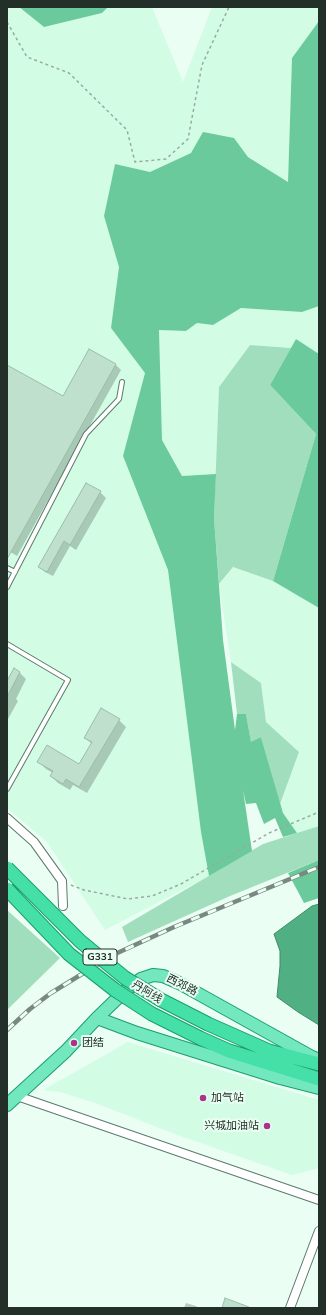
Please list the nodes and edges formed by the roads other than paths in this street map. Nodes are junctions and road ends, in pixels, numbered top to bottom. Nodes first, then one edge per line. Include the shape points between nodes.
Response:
1 (122, 382) dead end
2 (7, 568) edge
3 (15, 572) junction
4 (7, 587) edge
5 (7, 644) edge
6 (7, 789) edge
7 (7, 818) edge
8 (7, 868) edge
9 (7, 889) edge
10 (63, 906) dead end
11 (97, 1018) junction
12 (319, 1060) edge
13 (319, 1064) edge
14 (319, 1079) edge
15 (319, 1088) edge
16 (17, 1096) junction
17 (7, 1105) edge
18 (319, 1200) edge
19 (319, 1231) edge
20 (290, 1308) edge

1 - 3 lane via 119,399 86,434
2 - 3 lane
3 - 4 lane
5 - 6 lane via 68,680
7 - 10 street via 34,842 62,881
8 - 13 highway, 丹阿线 / G331, bridge via 80,941 125,978 208,1024 269,1051
9 - 14 highway, 丹阿线 / G331, bridge via 69,954 115,990 152,1014 229,1051
11 - 12 main road, 西郊路 via 141,979 153,975 163,976
11 - 15 main road via 152,1038
11 - 16 main road, 西郊路
16 - 17 main road, 西郊路
16 - 18 street
19 - 20 street

